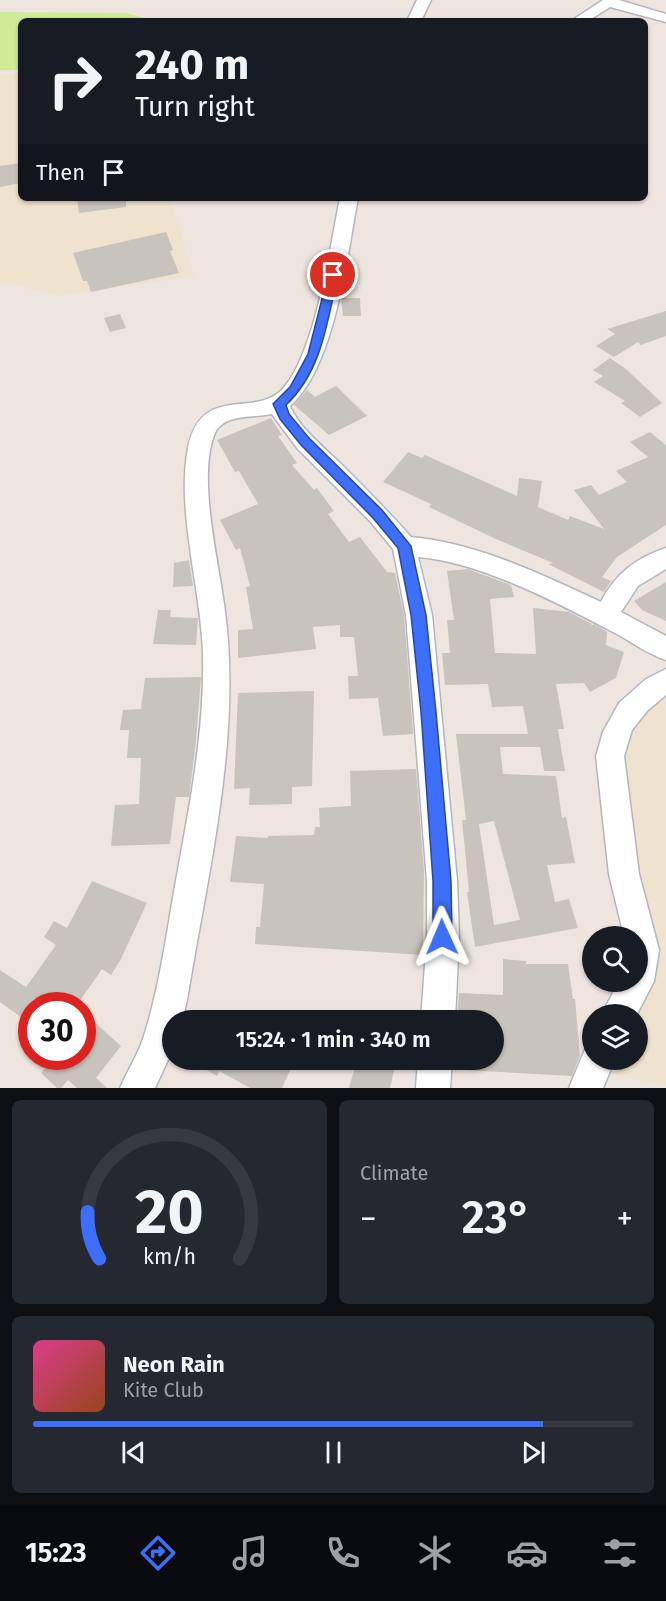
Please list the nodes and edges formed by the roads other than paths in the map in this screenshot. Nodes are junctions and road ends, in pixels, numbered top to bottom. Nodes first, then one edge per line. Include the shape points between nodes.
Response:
1 (424, 0) edge
2 (610, 1) edge
3 (415, 18) edge
4 (583, 18) edge
5 (666, 18) edge
6 (348, 201) edge
7 (279, 404) junction
8 (404, 546) junction
9 (666, 558) edge
10 (607, 615) junction
11 (666, 649) edge
12 (666, 681) edge
13 (637, 926) edge
14 (438, 1010) edge
15 (434, 1070) edge
16 (593, 1070) edge
17 (137, 1088) edge
18 (433, 1088) edge
19 (586, 1088) edge

1 - 3 street
2 - 4 street
2 - 5 street
6 - 7 street via 314,354 295,389
7 - 8 street via 305,442
7 - 17 street via 219,416 204,431 200,447 200,509 214,624 213,755 171,1000 157,1048
8 - 10 street via 465,557
8 - 14 street via 419,615 441,870
9 - 10 street via 630,577
10 - 11 street
12 - 13 street via 645,693 622,720 610,756 624,874
15 - 18 street
16 - 19 street

